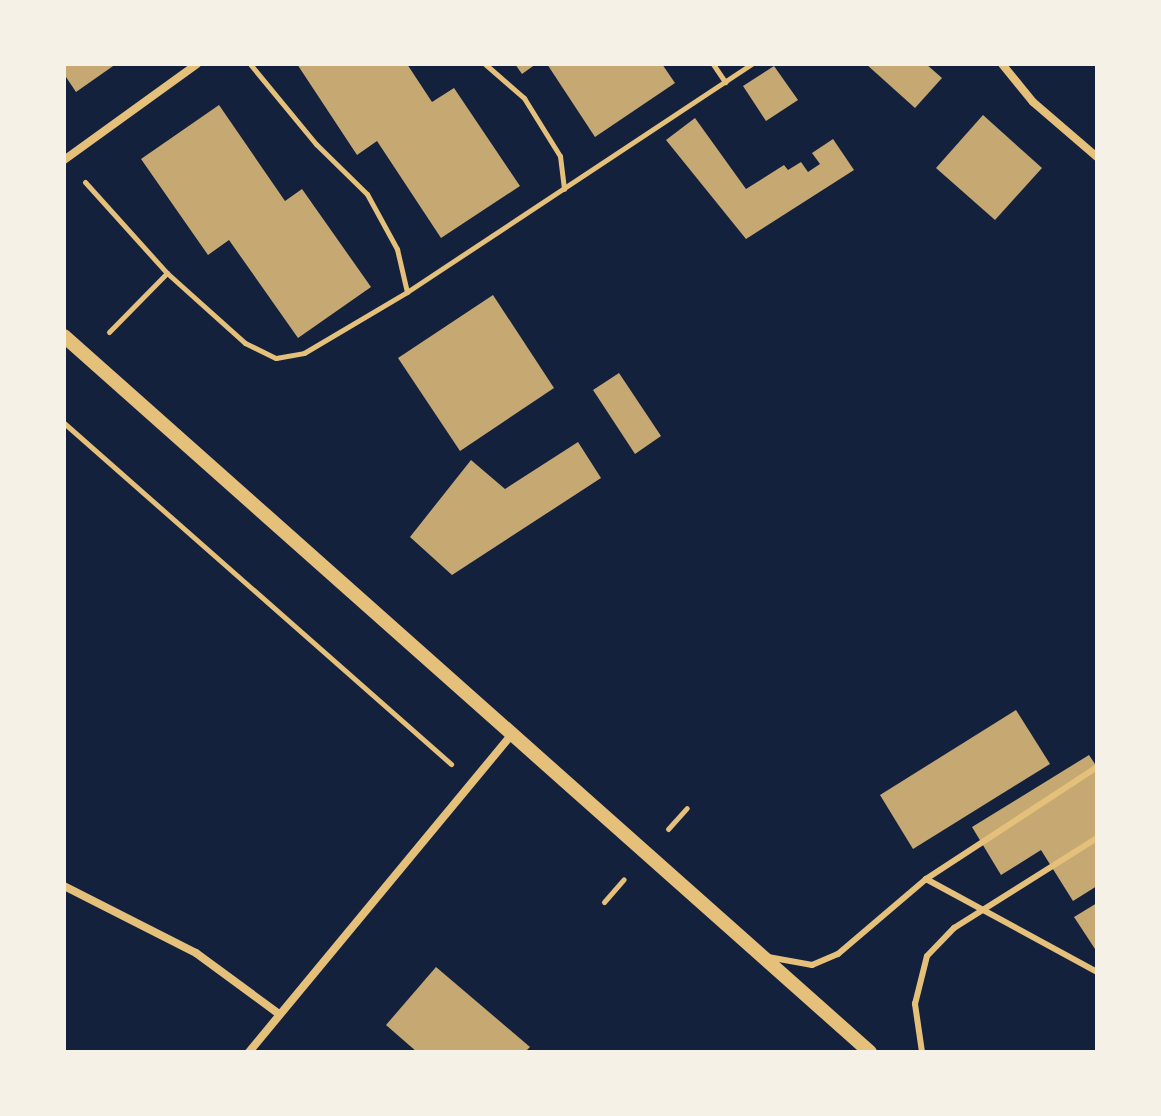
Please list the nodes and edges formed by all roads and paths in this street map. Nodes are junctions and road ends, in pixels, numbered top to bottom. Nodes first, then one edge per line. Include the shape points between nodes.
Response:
1 (197, 64) edge
2 (250, 64) edge
3 (485, 64) edge
4 (713, 64) edge
5 (752, 64) edge
6 (1002, 64) edge
7 (725, 82) junction
8 (1097, 157) edge
9 (64, 160) edge
10 (564, 189) junction
11 (167, 273) junction
12 (407, 292) junction
13 (64, 336) edge
14 (87, 356) junction
15 (64, 423) edge
16 (514, 732) junction
17 (1097, 767) edge
18 (473, 783) junction
19 (1097, 838) edge
20 (926, 879) junction
21 (64, 886) edge
22 (980, 911) junction
23 (768, 957) junction
24 (1097, 972) edge
25 (279, 1014) junction
26 (249, 1052) edge
27 (870, 1052) edge
28 (922, 1052) edge

1 - 9 street
2 - 12 path via 316,144 367,194 397,249
3 - 10 path via 524,98 560,156
4 - 7 path
5 - 7 path
6 - 8 street via 1033,102
7 - 10 path
9 - 11 path
10 - 12 path
11 - 12 path via 245,343 276,358 304,353
11 - 14 path
13 - 14 street
14 - 16 street
15 - 18 path
16 - 18 street
16 - 23 street
17 - 20 lane
18 - 25 street
19 - 22 lane
20 - 22 lane
20 - 23 lane via 838,954 812,965
21 - 25 street via 196,953
22 - 24 lane
22 - 28 lane via 927,956 915,1004
23 - 27 street
25 - 26 street

